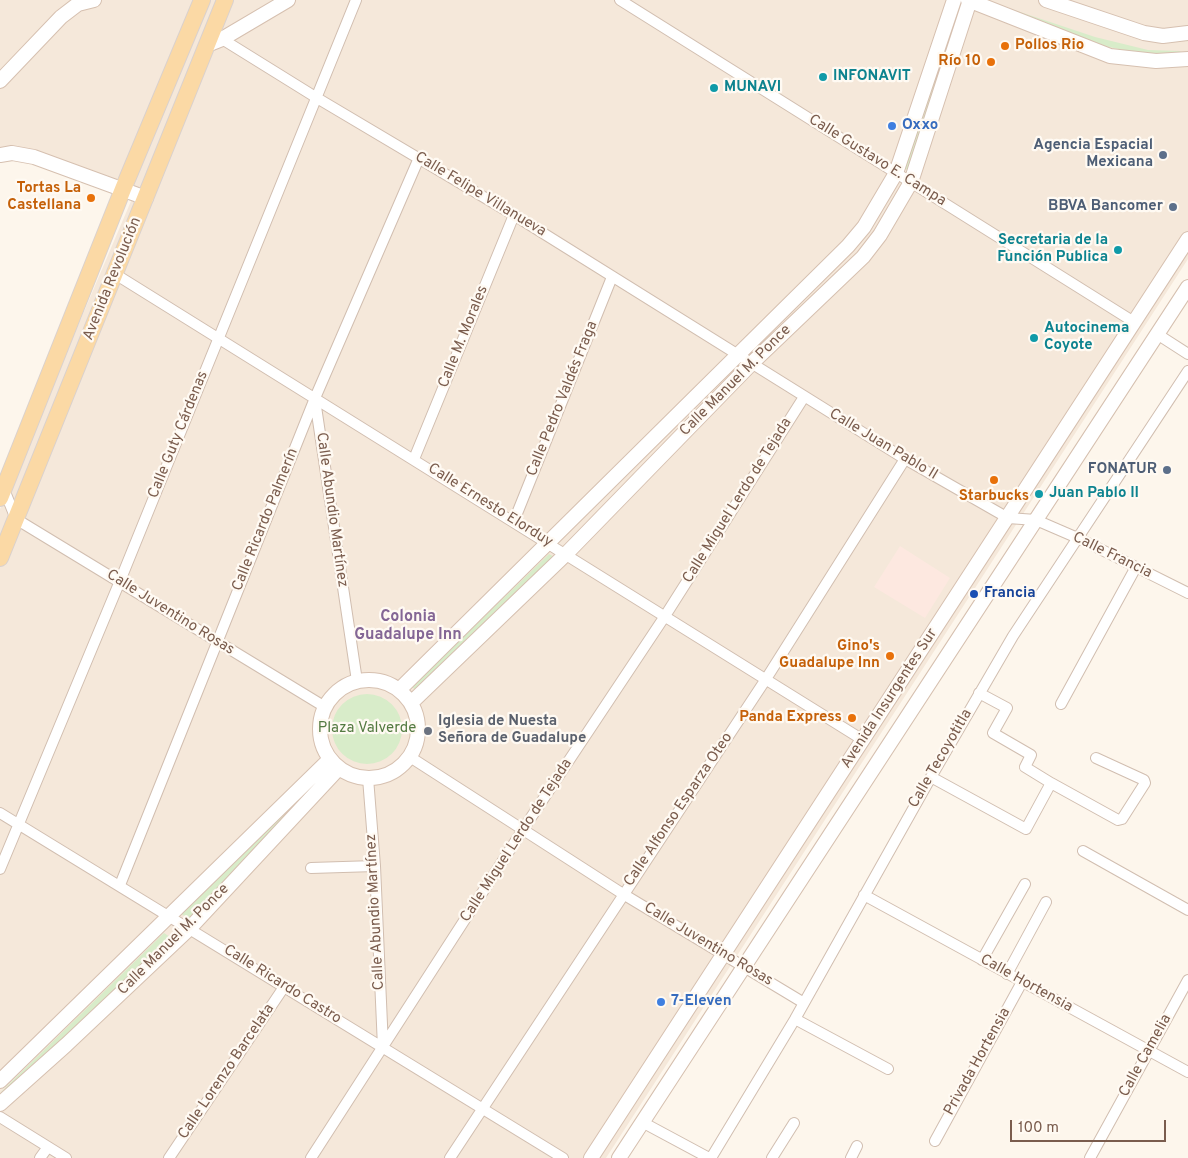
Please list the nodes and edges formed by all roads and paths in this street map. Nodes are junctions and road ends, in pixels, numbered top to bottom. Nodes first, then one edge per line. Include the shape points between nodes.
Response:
1 (94, 0) edge
2 (202, 0) edge
3 (225, 0) edge
4 (288, 0) edge
5 (356, 0) edge
6 (620, 0) edge
7 (954, 0) edge
8 (969, 0) edge
9 (1046, 0) edge
10 (263, 7) edge
11 (1188, 33) edge
12 (214, 42) junction
13 (1188, 49) edge
14 (1188, 59) edge
15 (1156, 61) junction
16 (0, 81) edge
17 (317, 98) junction
18 (0, 155) edge
19 (418, 158) junction
20 (896, 172) junction
21 (911, 182) junction
22 (123, 189) junction
23 (146, 198) junction
24 (514, 215) junction
25 (1188, 239) edge
26 (115, 274) junction
27 (612, 277) junction
28 (1188, 287) edge
29 (1134, 322) junction
30 (1158, 334) junction
31 (218, 339) junction
32 (1188, 354) edge
33 (736, 355) junction
34 (751, 364) junction
35 (1188, 371) edge
36 (804, 397) junction
37 (314, 398) junction
38 (414, 459) junction
39 (905, 459) junction
40 (1, 490) edge
41 (1008, 518) junction
42 (16, 519) junction
43 (1036, 520) junction
44 (514, 521) junction
45 (1080, 539) junction
46 (548, 543) junction
47 (566, 554) junction
48 (0, 558) edge
49 (1136, 567) junction
50 (120, 582) junction
51 (1188, 593) edge
52 (665, 616) junction
53 (218, 642) junction
54 (766, 679) junction
55 (357, 681) junction
56 (399, 690) junction
57 (979, 693) junction
58 (411, 703) junction
59 (1061, 704) dead end
60 (325, 706) junction
61 (863, 740) junction
62 (410, 757) junction
63 (1096, 758) dead end
64 (335, 764) junction
65 (931, 777) junction
66 (368, 778) junction
67 (1051, 783) junction
68 (0, 813) edge
69 (18, 824) junction
70 (522, 831) junction
71 (1083, 851) dead end
72 (375, 866) junction
73 (311, 868) dead end
74 (0, 869) edge
75 (1025, 884) dead end
76 (120, 885) junction
77 (623, 894) junction
78 (864, 894) junction
79 (1046, 902) dead end
80 (1188, 910) edge
81 (169, 915) junction
82 (190, 928) junction
83 (723, 955) junction
84 (982, 960) junction
85 (744, 967) junction
86 (1007, 974) junction
87 (1188, 980) edge
88 (1022, 982) junction
89 (284, 987) junction
90 (804, 1003) junction
91 (796, 1019) junction
92 (383, 1047) junction
93 (1149, 1051) junction
94 (888, 1069) dead end
95 (1188, 1072) edge
96 (0, 1080) edge
97 (0, 1104) edge
98 (482, 1108) junction
99 (0, 1117) edge
100 (642, 1122) junction
101 (794, 1124) dead end
102 (935, 1141) dead end
103 (48, 1146) junction
104 (857, 1146) dead end
105 (40, 1158) edge
106 (66, 1158) edge
107 (169, 1158) edge
108 (310, 1158) edge
109 (450, 1158) edge
110 (563, 1158) edge
111 (591, 1158) edge
112 (619, 1158) edge
113 (710, 1158) edge
114 (772, 1158) edge
115 (851, 1158) edge
116 (1090, 1158) edge

1 - 16 street via 78,4 60,17
2 - 22 main road, Avenida Revolución
3 - 12 main road, Avenida Revolución
4 - 10 street
5 - 17 street, Calle Guty Cárdenas
6 - 20 street, Calle Gustavo E. Campa
7 - 20 street, Calle Manuel M. Ponce
8 - 15 street via 1092,51 1130,60
8 - 21 street, Calle Manuel M. Ponce
9 - 11 street via 1144,33 1163,36
10 - 12 street
12 - 17 street, Calle Felipe Villanueva
12 - 23 main road, Avenida Revolución
13 - 15 street
14 - 15 street
17 - 19 street, Calle Felipe Villanueva
17 - 31 street, Calle Guty Cárdenas
18 - 22 street via 12,153 34,157
19 - 24 street, Calle Felipe Villanueva
19 - 37 street, Calle Ricardo Palmerín
20 - 21 street, Calle Gustavo E. Campa
20 - 33 street, Calle Manuel M. Ponce via 864,227 848,246
21 - 29 street, Calle Gustavo E. Campa
21 - 34 street, Calle Manuel M. Ponce via 863,257
22 - 23 street
22 - 40 main road, Avenida Revolución
23 - 26 main road, Avenida Revolución
24 - 27 street, Calle Felipe Villanueva
24 - 38 street, Calle M. Morales
25 - 29 street, Avenida Insurgentes Sur
26 - 31 street, Calle Ernesto Elorduy
26 - 42 main road, Avenida Revolución
27 - 33 street, Calle Felipe Villanueva
27 - 44 street, Calle Pedro Valdés Fraga
28 - 30 street, Avenida Insurgentes Sur
29 - 41 street, Avenida Insurgentes Sur
30 - 32 street
30 - 43 street, Avenida Insurgentes Sur
31 - 37 street, Calle Ernesto Elorduy
31 - 50 street, Calle Guty Cárdenas
33 - 34 street, Calle Juan Pablo II
33 - 46 street, Calle Manuel M. Ponce
34 - 36 street, Calle Juan Pablo II
34 - 47 street, Calle Manuel M. Ponce
35 - 45 street, Calle Tecoyotitla
36 - 39 street, Calle Juan Pablo II
36 - 52 street, Calle Miguel Lerdo de Tejada
37 - 38 street, Calle Ernesto Elorduy
37 - 53 street, Calle Ricardo Palmerín
37 - 55 street, Calle Abundio Martínez
38 - 44 street, Calle Ernesto Elorduy
39 - 41 street, Calle Juan Pablo II
39 - 54 street, Calle Alfonso Esparza Oteo
40 - 42 street
41 - 43 street, Calle Juan Pablo II
41 - 61 street, Avenida Insurgentes Sur
42 - 48 main road, Avenida Revolución
42 - 50 street, Calle Juventino Rosas
43 - 45 street, Calle Francia
43 - 85 street, Avenida Insurgentes Sur
44 - 46 street, Calle Ernesto Elorduy
45 - 49 street, Calle Francia
45 - 57 street, Calle Tecoyotitla via 1013,636
46 - 47 street, Calle Ernesto Elorduy
46 - 56 street, Calle Manuel M. Ponce
47 - 52 street, Calle Ernesto Elorduy
47 - 58 street, Calle Manuel M. Ponce
49 - 51 street, Calle Francia
49 - 59 street
50 - 53 street, Calle Juventino Rosas
50 - 69 street, Calle Guty Cárdenas
52 - 54 street, Calle Ernesto Elorduy
52 - 70 street, Calle Miguel Lerdo de Tejada
53 - 60 street, Calle Juventino Rosas
53 - 76 street, Calle Ricardo Palmerín
54 - 61 street, Calle Ernesto Elorduy
54 - 77 street, Calle Alfonso Esparza Oteo
55 - 56 street via 377,680
55 - 60 street via 336,692
56 - 58 street
57 - 65 street, Calle Tecoyotitla
57 - 67 street via 1007,708 993,733 1031,755 1025,767
58 - 62 street via 418,727 417,743
60 - 64 street via 319,728 322,745
61 - 83 street, Avenida Insurgentes Sur
62 - 66 street via 390,774
62 - 70 street, Calle Juventino Rosas
63 - 67 street via 1144,780 1122,819 1118,820
64 - 66 street via 357,777
64 - 81 street, Calle Manuel M. Ponce
64 - 82 street, Calle Manuel M. Ponce
65 - 67 street via 1026,829
65 - 78 street, Calle Tecoyotitla
66 - 72 street, Calle Abundio Martínez
68 - 69 street, Calle Ricardo Castro
69 - 74 street, Calle Guty Cárdenas
69 - 76 street, Calle Ricardo Castro
70 - 77 street, Calle Juventino Rosas
70 - 92 street, Calle Miguel Lerdo de Tejada
71 - 80 street
72 - 73 street
72 - 92 street, Calle Abundio Martínez
75 - 84 street
76 - 81 street, Calle Ricardo Castro
77 - 83 street, Calle Juventino Rosas
77 - 98 street, Calle Alfonso Esparza Oteo
78 - 84 street, Calle Hortensia
78 - 90 street, Calle Tecoyotitla
79 - 86 street
81 - 82 street, Calle Ricardo Castro
81 - 96 street, Calle Manuel M. Ponce
82 - 89 street, Calle Ricardo Castro
82 - 97 street, Calle Manuel M. Ponce
83 - 85 street, Calle Juventino Rosas
83 - 111 street, Avenida Insurgentes Sur
84 - 86 street, Calle Hortensia
85 - 90 street, Calle Juventino Rosas
85 - 100 street, Avenida Insurgentes Sur
86 - 88 street, Calle Hortensia
87 - 93 street, Calle Camelia
88 - 93 street, Calle Hortensia
88 - 102 street, Privada Hortensia
89 - 92 street, Calle Ricardo Castro
89 - 107 street, Calle Lorenzo Barcelata
90 - 91 street, Calle Tecoyotitla
91 - 94 street
91 - 113 street, Calle Tecoyotitla
92 - 98 street, Calle Ricardo Castro
92 - 108 street, Calle Miguel Lerdo de Tejada
93 - 95 street, Calle Hortensia
93 - 116 street, Calle Camelia
98 - 109 street, Calle Alfonso Esparza Oteo
98 - 110 street, Calle Ricardo Castro
99 - 103 street
100 - 112 street, Avenida Insurgentes Sur
100 - 113 street
101 - 114 street
103 - 105 street
103 - 106 street
104 - 115 street

